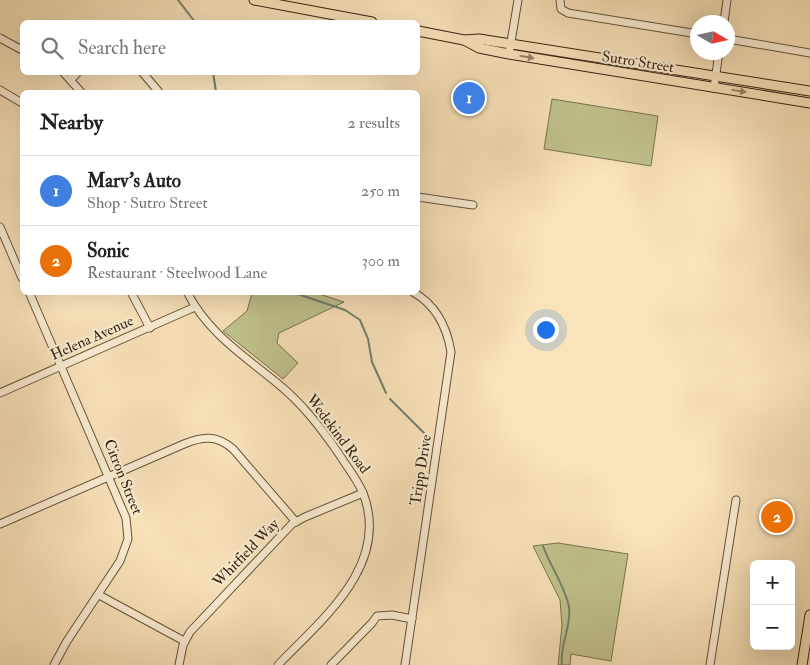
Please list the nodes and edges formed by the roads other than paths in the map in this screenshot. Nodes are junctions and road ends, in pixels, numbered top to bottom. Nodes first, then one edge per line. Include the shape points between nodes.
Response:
1 (254, 0) edge
2 (518, 0) edge
3 (560, 0) edge
4 (728, 0) edge
5 (725, 15) edge
6 (361, 20) edge
7 (420, 31) edge
8 (690, 33) edge
9 (0, 39) edge
10 (464, 40) junction
11 (735, 40) edge
12 (511, 44) junction
13 (20, 49) edge
14 (810, 52) edge
15 (509, 54) junction
16 (718, 60) edge
17 (66, 75) edge
18 (75, 75) edge
19 (145, 75) edge
20 (715, 77) junction
21 (71, 80) junction
22 (714, 88) junction
23 (0, 90) edge
24 (80, 90) edge
25 (157, 90) edge
26 (808, 91) edge
27 (20, 102) edge
28 (806, 102) edge
29 (420, 197) edge
30 (473, 205) dead end
31 (0, 227) edge
32 (20, 273) edge
33 (30, 295) edge
34 (133, 295) edge
35 (189, 295) edge
36 (418, 295) edge
37 (195, 307) junction
38 (150, 328) junction
39 (61, 366) junction
40 (0, 393) edge
41 (110, 476) junction
42 (363, 493) junction
43 (736, 500) dead end
44 (296, 522) junction
45 (0, 524) edge
46 (99, 595) junction
47 (810, 615) edge
48 (412, 619) junction
49 (184, 641) junction
50 (54, 665) edge
51 (179, 665) edge
52 (278, 665) edge
53 (331, 665) edge
54 (406, 665) edge
55 (710, 665) edge
56 (802, 665) edge

1 - 6 main road
2 - 12 street
3 - 8 street via 561,9 568,13
4 - 5 street
7 - 10 main road, Sutro Street
9 - 13 street
10 - 12 main road, Sutro Street
10 - 15 main road, Sutro Street via 478,48
11 - 14 street
12 - 15 street
12 - 20 main road, Sutro Street
15 -> 22 main road, Sutro Street
16 - 20 street
17 - 21 street
18 - 21 street
19 - 25 street
20 - 22 street
20 - 26 main road, Sutro Street
21 - 24 street
22 -> 28 main road, Sutro Street
23 - 27 street
26 - 28 main road
29 - 30 street
31 - 32 street
33 - 39 street, Citron Street
34 - 38 street
35 - 37 street, Wedekind Road
36 - 48 street, Tripp Drive via 437,314 447,332 451,352
37 - 38 street, Helena Avenue
37 - 42 street, Wedekind Road via 218,336 279,384 300,405 334,447
38 - 39 street, Helena Avenue
39 - 40 street, Helena Avenue
39 - 41 street, Citron Street
41 - 44 street via 194,440 216,438 233,449
41 - 45 street
41 - 46 street, Citron Street via 126,518 128,540 120,561
42 - 44 street, Whitfield Way
42 - 52 street, Wedekind Road via 369,535 358,570 335,606
43 - 55 street
44 - 49 street, Whitfield Way
46 - 49 street
46 - 50 street, Citron Street
47 - 56 main road
48 - 53 street via 376,616
48 - 54 street, Tripp Drive
49 - 51 street, Whitfield Way

